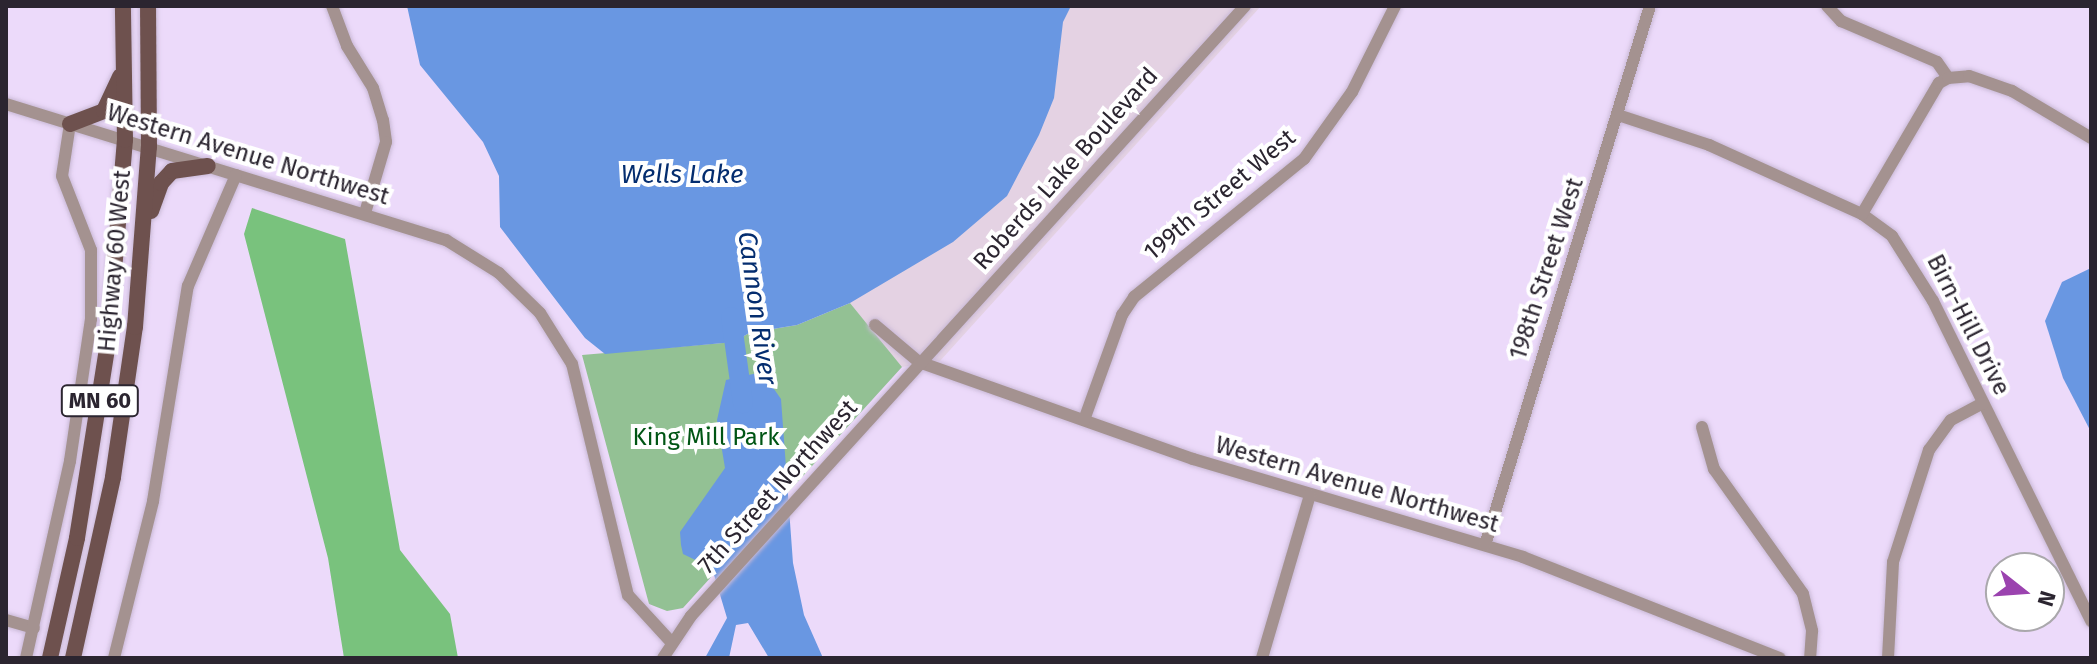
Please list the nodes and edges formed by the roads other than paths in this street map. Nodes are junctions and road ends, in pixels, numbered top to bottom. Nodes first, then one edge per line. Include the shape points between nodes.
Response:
1 (123, 6) edge
2 (148, 6) edge
3 (332, 6) edge
4 (1245, 6) edge
5 (1395, 6) edge
6 (1650, 6) edge
7 (1827, 6) edge
8 (125, 52) junction
9 (1948, 78) junction
10 (6, 104) edge
11 (1618, 115) junction
12 (70, 124) junction
13 (2091, 138) edge
14 (125, 140) junction
15 (149, 147) junction
16 (208, 166) junction
17 (236, 175) junction
18 (365, 213) junction
19 (1862, 214) junction
20 (142, 252) junction
21 (875, 325) dead end
22 (919, 362) junction
23 (1983, 403) junction
24 (1084, 420) junction
25 (1702, 427) dead end
26 (1310, 495) junction
27 (1485, 545) junction
28 (6, 620) edge
29 (2091, 621) edge
30 (34, 628) junction
31 (672, 643) junction
32 (26, 658) edge
33 (50, 658) edge
34 (73, 658) edge
35 (114, 658) edge
36 (663, 658) edge
37 (1262, 658) edge
38 (1780, 658) edge
39 (1810, 658) edge
40 (1888, 658) edge

1 - 8 main road, Highway 60 West / MN 60
2 - 15 main road, Highway 60 West / MN 60
3 - 18 street via 383,120 386,142
4 - 22 street, Roberds Lake Boulevard
5 - 24 street, 199th Street West via 1352,92 1304,159 1134,297 1116,330
6 - 11 street, 198th Street West
7 - 9 street via 1841,21 1937,62
8 - 12 main road via 110,106
8 - 14 main road, Highway 60 West / MN 60
9 - 13 street via 1969,76 2012,91
9 - 19 street via 1939,83
10 - 12 street, Western Avenue Northwest
11 - 19 street, Birn-Hill Drive via 1709,145
11 - 27 street, 198th Street West
12 - 14 street, Western Avenue Northwest
12 - 30 street via 62,176 91,250 92,306 70,461
14 - 15 street, Western Avenue Northwest
14 - 33 main road, Highway 60 West / MN 60 via 95,440
15 - 16 street, Western Avenue Northwest
15 - 20 main road, Highway 60 West / MN 60
16 - 17 street, Western Avenue Northwest
16 - 20 main road via 179,167 166,177
17 - 18 street, Western Avenue Northwest
17 - 35 street via 188,286 153,501
18 - 31 street, Western Avenue Northwest via 474,255 540,313 572,364 628,595
19 - 23 street, Birn-Hill Drive via 1892,236 1913,264
20 - 34 main road, Highway 60 West / MN 60 via 113,477
21 - 22 street
22 - 24 street, Western Avenue Northwest
22 - 31 street, 7th Street Northwest
23 - 29 street, Birn-Hill Drive
23 - 40 street via 1951,420 1929,450 1893,562
24 - 26 street, Western Avenue Northwest
25 - 39 street via 1714,469 1796,579 1809,610
26 - 27 street, Western Avenue Northwest
26 - 37 street
27 - 38 street, Western Avenue Northwest
28 - 30 street
30 - 32 street
31 - 36 street, 7th Street Northwest

